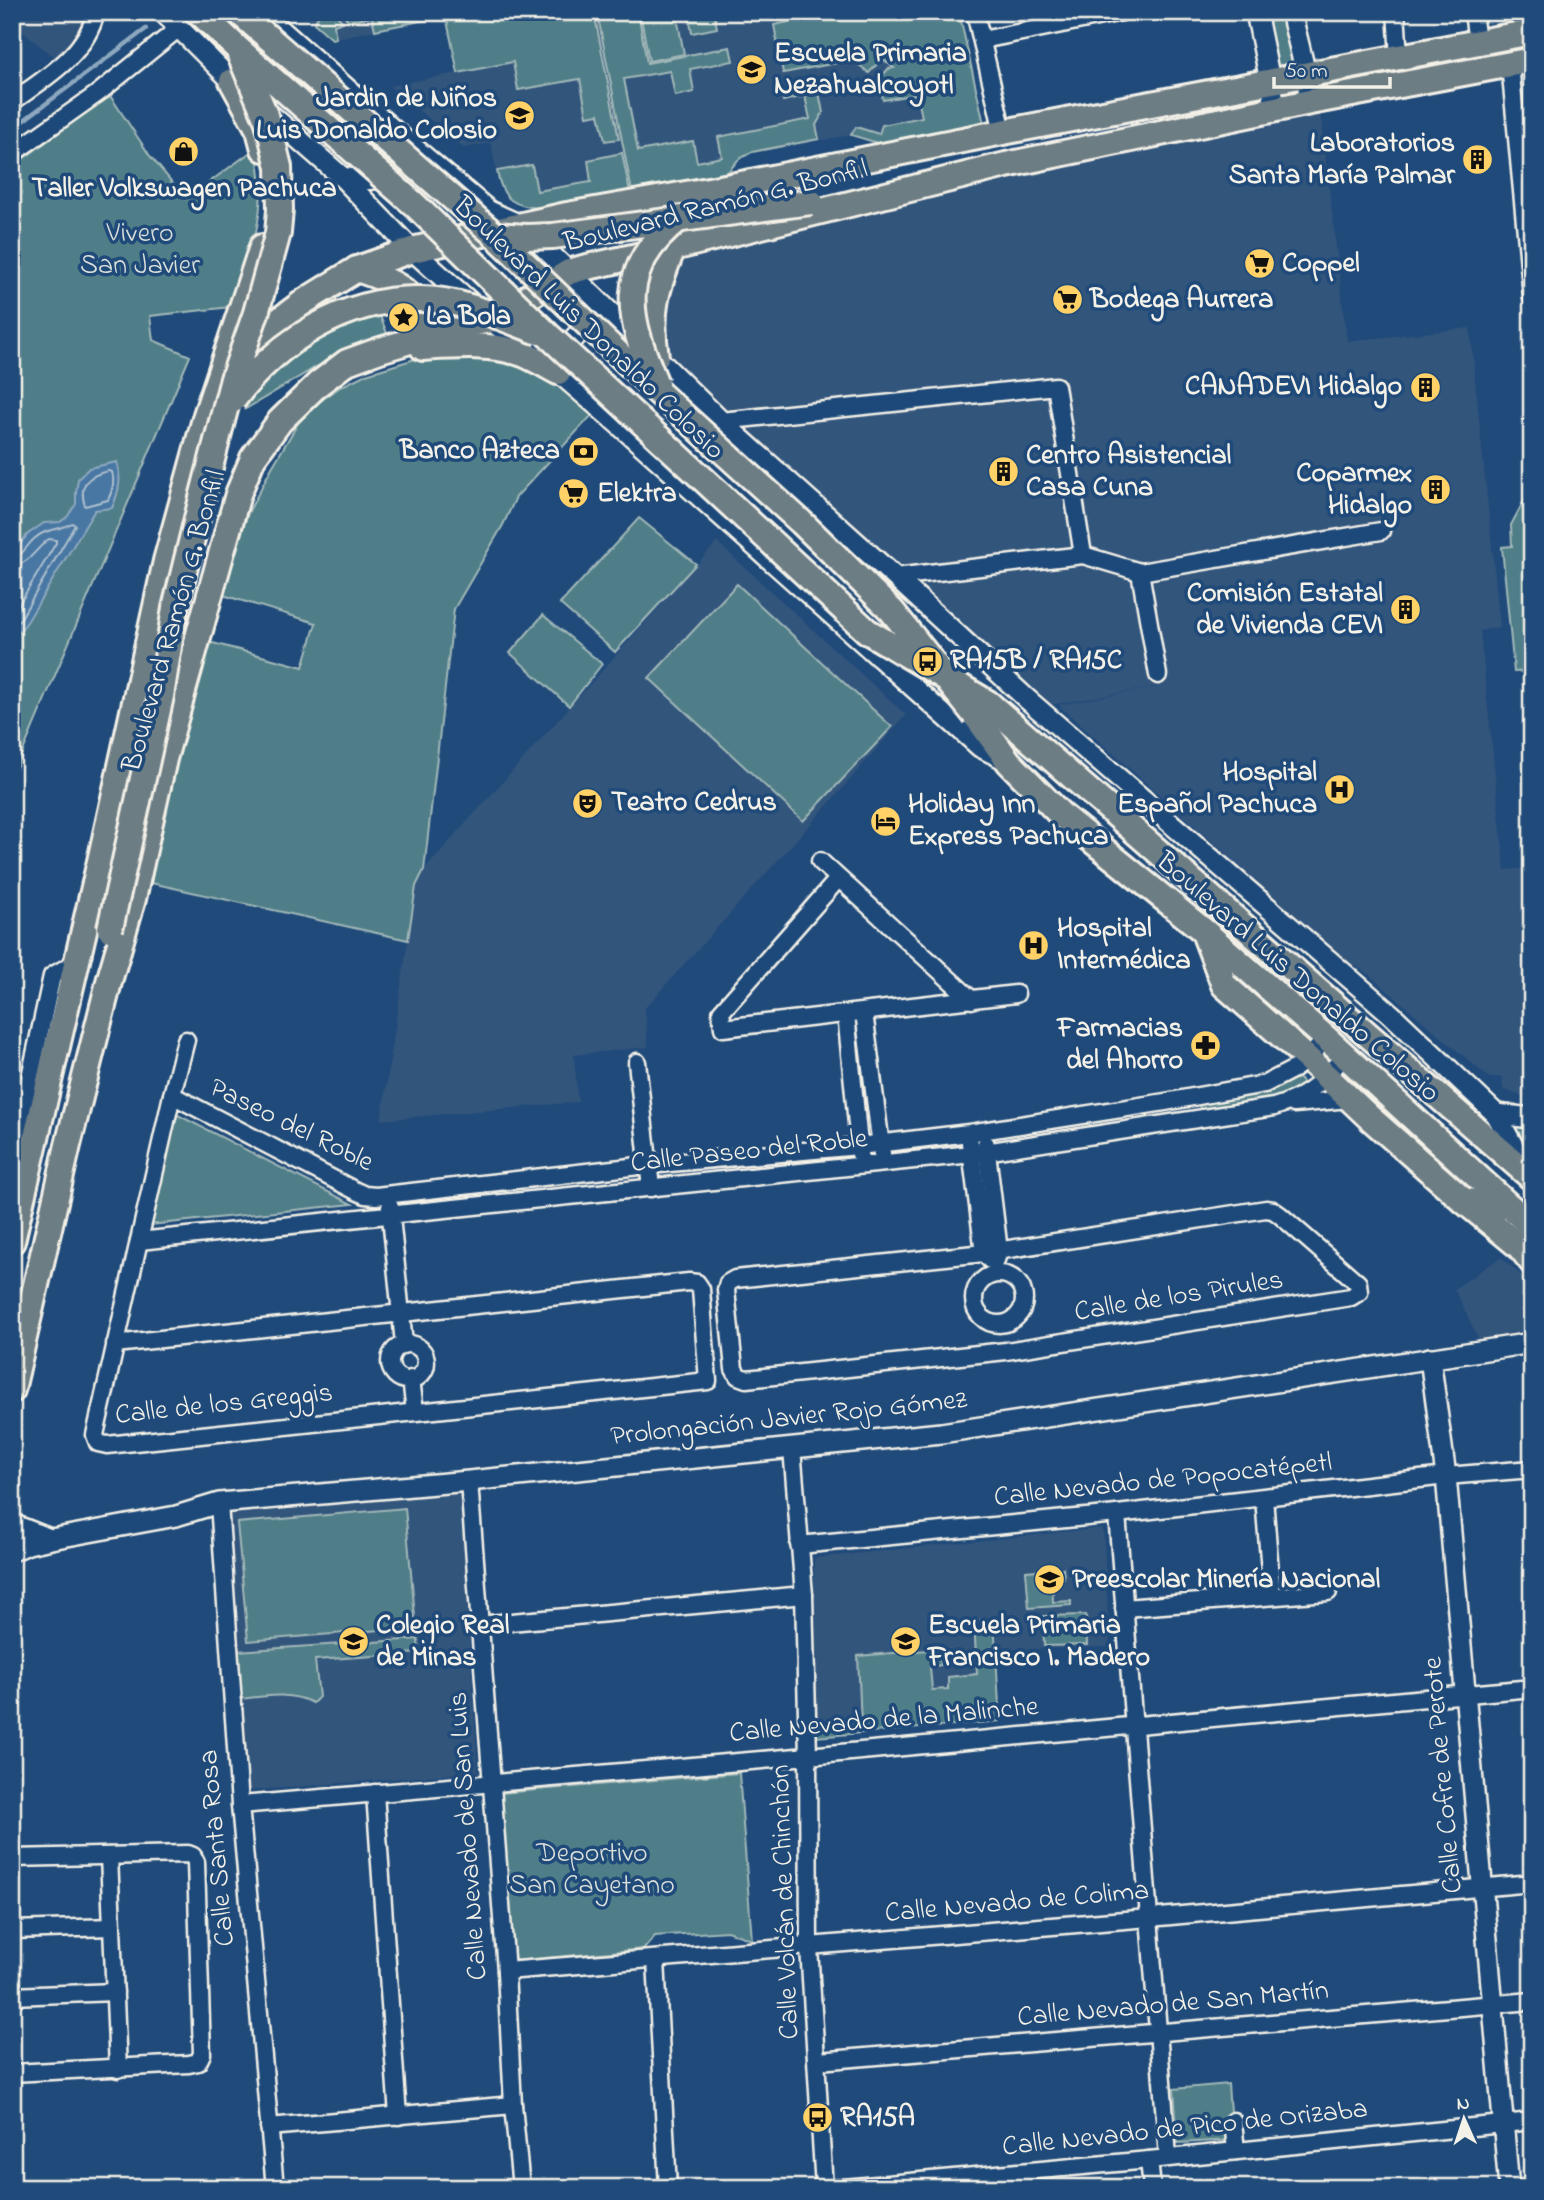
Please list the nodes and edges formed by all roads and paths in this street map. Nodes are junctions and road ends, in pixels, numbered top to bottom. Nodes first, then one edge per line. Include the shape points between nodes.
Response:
1 (96, 12) edge
2 (163, 12) edge
3 (199, 12) edge
4 (239, 12) edge
5 (261, 12) edge
6 (975, 12) edge
7 (1122, 12) edge
8 (1255, 12) edge
9 (1291, 12) edge
10 (1396, 12) edge
11 (1473, 12) edge
12 (1079, 16) edge
13 (179, 29) junction
14 (1532, 32) edge
15 (982, 40) junction
16 (1477, 43) junction
17 (237, 48) junction
18 (1399, 57) junction
19 (1521, 62) edge
20 (1306, 74) junction
21 (232, 81) junction
22 (1270, 81) junction
23 (1213, 92) junction
24 (12, 102) edge
25 (1310, 102) junction
26 (1276, 110) junction
27 (1003, 132) junction
28 (399, 135) junction
29 (12, 154) edge
30 (342, 177) junction
31 (886, 194) junction
32 (567, 215) junction
33 (522, 226) junction
34 (495, 235) junction
35 (673, 248) junction
36 (412, 250) junction
37 (599, 264) junction
38 (357, 269) junction
39 (569, 272) junction
40 (1532, 297) edge
41 (614, 318) junction
42 (490, 320) junction
43 (549, 337) junction
44 (417, 340) junction
45 (656, 357) junction
46 (347, 362) junction
47 (558, 372) junction
48 (220, 373) junction
49 (661, 395) junction
50 (721, 421) junction
51 (1381, 531) dead end
52 (1083, 555) junction
53 (1140, 572) junction
54 (895, 577) junction
55 (151, 632) junction
56 (1158, 675) dead end
57 (1009, 762) junction
58 (820, 861) dead end
59 (838, 879) junction
60 (1204, 931) junction
61 (76, 962) junction
62 (110, 978) junction
63 (1016, 994) dead end
64 (972, 1000) junction
65 (864, 1012) junction
66 (846, 1014) junction
67 (63, 1016) junction
68 (1326, 1038) junction
69 (186, 1040) dead end
70 (1345, 1056) junction
71 (1308, 1059) junction
72 (637, 1062) dead end
73 (1325, 1077) junction
74 (873, 1084) junction
75 (853, 1087) junction
76 (172, 1095) junction
77 (1349, 1099) junction
78 (1274, 1107) junction
79 (1496, 1114) junction
80 (1532, 1118) edge
81 (976, 1132) junction
82 (881, 1143) junction
83 (68, 1145) junction
84 (859, 1146) junction
85 (980, 1153) junction
86 (17, 1157) edge
87 (884, 1164) junction
88 (648, 1165) junction
89 (861, 1167) junction
90 (1530, 1177) edge
91 (651, 1188) junction
92 (389, 1194) junction
93 (1463, 1200) junction
94 (1510, 1207) junction
95 (391, 1216) junction
96 (1532, 1227) edge
97 (12, 1241) edge
98 (139, 1241) junction
99 (993, 1261) junction
100 (1532, 1262) edge
101 (400, 1315) junction
102 (1002, 1324) junction
103 (1532, 1343) edge
104 (115, 1344) junction
105 (404, 1344) junction
106 (1006, 1351) junction
107 (1430, 1358) junction
108 (15, 1378) edge
109 (411, 1379) junction
110 (12, 1406) edge
111 (415, 1411) junction
112 (792, 1448) junction
113 (1532, 1469) edge
114 (1446, 1476) junction
115 (469, 1481) junction
116 (1264, 1498) junction
117 (219, 1503) junction
118 (1117, 1514) junction
119 (178, 1515) junction
120 (12, 1524) edge
121 (221, 1530) junction
122 (51, 1539) junction
123 (799, 1545) junction
124 (12, 1551) edge
125 (1328, 1591) dead end
126 (804, 1595) junction
127 (1272, 1596) junction
128 (1124, 1608) junction
129 (479, 1625) junction
130 (1532, 1688) edge
131 (1464, 1694) junction
132 (1132, 1724) junction
133 (808, 1756) junction
134 (492, 1782) junction
135 (375, 1793) junction
136 (240, 1805) junction
137 (109, 1856) junction
138 (12, 1858) edge
139 (1532, 1882) edge
140 (1483, 1887) junction
141 (1149, 1918) junction
142 (112, 1927) junction
143 (12, 1930) edge
144 (809, 1947) junction
145 (656, 1959) junction
146 (506, 1971) junction
147 (115, 1992) junction
148 (12, 1996) edge
149 (1532, 2001) edge
150 (1494, 2004) junction
151 (1159, 2032) junction
152 (818, 2061) junction
153 (118, 2069) junction
154 (12, 2073) edge
155 (513, 2105) junction
156 (398, 2116) junction
157 (1233, 2121) dead end
158 (1532, 2121) edge
159 (1504, 2124) junction
160 (269, 2127) junction
161 (1236, 2151) junction
162 (1168, 2157) junction
163 (1149, 2160) junction
164 (275, 2188) edge
165 (521, 2188) edge
166 (668, 2188) edge
167 (824, 2188) edge
168 (844, 2188) edge
169 (1152, 2188) edge
170 (1509, 2188) edge

1 - 24 street via 76,51
2 - 13 street
3 - 17 main road, Boulevard Luis Donaldo Colosio, bridge
4 - 34 main road, Boulevard Luis Donaldo Colosio, bridge
5 - 28 street
6 - 15 street
7 - 12 street
8 - 22 street
9 - 20 street
10 - 18 street
11 - 16 street
12 - 15 street
13 - 21 street
13 - 29 street
14 - 16 main road, Boulevard Ramón G. Bonfil
15 - 27 street
16 - 18 main road, Boulevard Ramón G. Bonfil
17 - 43 main road, Boulevard Luis Donaldo Colosio, bridge via 415,205
17 - 62 main road, bridge via 268,122 279,167 278,233 233,379 176,608 162,696 110,929
18 - 20 main road, Boulevard Ramón G. Bonfil
19 - 25 main road, Boulevard Ramón G. Bonfil
19 - 40 street
20 - 22 main road, Boulevard Ramón G. Bonfil
20 - 25 street
21 - 30 street
21 - 48 main road via 259,130 270,173 271,208 255,272
22 - 23 main road, Boulevard Ramón G. Bonfil
22 - 26 street
23 - 27 main road, Boulevard Ramón G. Bonfil
23 - 49 main road, bridge via 1151,117 729,195 689,211 653,241 641,260 632,293 636,331
25 - 26 main road, Boulevard Ramón G. Bonfil
26 - 31 main road, Boulevard Ramón G. Bonfil
27 - 32 main road, Boulevard Ramón G. Bonfil
28 - 30 street via 397,161 389,173 370,182
28 - 33 street via 489,211
30 - 36 street
31 - 34 main road, bridge via 552,236
31 - 35 main road, Boulevard Ramón G. Bonfil
32 - 33 main road, Boulevard Ramón G. Bonfil
32 - 37 main road via 564,239 582,258
33 - 36 main road, Boulevard Ramón G. Bonfil
33 - 39 street
34 - 49 main road, Boulevard Luis Donaldo Colosio, bridge
35 - 37 main road, Boulevard Ramón G. Bonfil
35 - 45 main road via 654,298
36 - 38 main road, Boulevard Ramón G. Bonfil
36 - 42 street
37 - 39 main road, Boulevard Ramón G. Bonfil
38 - 44 main road via 380,276 406,292 418,306 422,327
38 - 48 main road, Boulevard Ramón G. Bonfil via 258,336
39 - 41 street
39 - 42 main road, Boulevard Ramón G. Bonfil
41 - 45 street
41 - 47 street via 580,331 570,342
42 - 44 main road, Boulevard Ramón G. Bonfil
42 - 47 street
43 - 55 main road, bridge via 486,312 420,299 369,304 297,337 253,374 214,433
43 - 90 main road, Boulevard Luis Donaldo Colosio, bridge via 867,631 988,703
44 - 46 main road, Boulevard Ramón G. Bonfil
45 - 50 street
46 - 47 main road via 412,348 460,345 524,354
46 - 62 main road, Boulevard Ramón G. Bonfil via 280,421 253,458 238,494 164,760
47 - 57 street via 979,747
48 - 55 main road, Boulevard Ramón G. Bonfil via 166,561
49 - 57 main road, Boulevard Luis Donaldo Colosio, bridge via 892,611
50 - 52 street via 1056,386
50 - 54 street
51 - 53 street
52 - 53 street
52 - 54 street
53 - 56 street
54 - 79 street via 1027,699 1391,1014
55 - 61 main road, Boulevard Ramón G. Bonfil
57 - 60 main road, Boulevard Luis Donaldo Colosio via 1061,815
58 - 59 street
59 - 64 street
59 - 66 street via 721,1012 723,1028
60 - 68 main road, Boulevard Luis Donaldo Colosio
60 - 71 main road via 1224,985
61 - 62 main road via 81,982 89,987 101,986
61 - 67 main road, Boulevard Ramón G. Bonfil
61 - 86 street, Boulevard Ramón G. Bonfil via 52,976
62 - 83 main road, Boulevard Ramón G. Bonfil
63 - 64 street
64 - 65 street
65 - 66 street
65 - 74 street
66 - 75 street
67 - 83 main road via 77,1010 88,1017 89,1024 70,1107
67 - 86 main road, Boulevard Ramón G. Bonfil
68 - 70 main road, Boulevard Luis Donaldo Colosio
68 - 71 street, Calle Paseo del Roble
69 - 76 street, Paseo del Roble
70 - 73 street, Calle Paseo del Roble
70 - 94 main road, Boulevard Luis Donaldo Colosio
71 - 73 main road
71 - 81 street, Calle Paseo del Roble via 1265,1084
72 - 88 street
73 - 77 main road
73 - 78 street, Calle Paseo del Roble via 1296,1101
74 - 75 street
74 - 82 street
75 - 84 street
76 - 92 street, Paseo del Roble via 356,1191
76 - 98 street, Paseo del Roble
77 - 78 street
77 - 93 main road
78 - 85 street, Calle Paseo del Roble
79 - 80 street
79 - 90 street
81 - 82 street, Calle Paseo del Roble
81 - 85 street
82 - 84 street, Calle Paseo del Roble
82 - 87 street
83 - 108 main road, Boulevard Ramón G. Bonfil
84 - 88 street, Calle Paseo del Roble
84 - 89 street
85 - 87 street, Calle Paseo del Roble
85 - 99 street
86 - 97 main road, Boulevard Ramón G. Bonfil
87 - 89 street, Calle Paseo del Roble
88 - 91 street
88 - 92 street, Calle Paseo del Roble
89 - 91 street, Calle Paseo del Roble
91 - 95 street, Calle Paseo del Roble
92 - 95 street
93 - 94 main road
93 - 100 main road
94 - 96 main road, Boulevard Luis Donaldo Colosio
95 - 98 street, Calle Paseo del Roble
95 - 101 street
98 - 104 street, Calle de los Greggis
99 - 102 street via 977,1288 975,1303 987,1321
99 - 102 street via 1017,1281 1024,1295 1022,1311
99 - 106 street, Calle de los Pirules via 735,1279 726,1290 734,1369 746,1379
99 - 106 street, Calle de los Pirules via 1266,1209 1273,1210 1359,1283 1359,1292 1351,1297
101 - 104 street
101 - 105 street
101 - 111 street, Calle de los Greggis via 689,1282 701,1289 708,1381
102 - 106 street
103 - 107 street, Prolongación Javier Rojo Gómez
104 - 111 street, Calle de los Greggis via 95,1435 98,1443
105 - 109 street via 392,1352 390,1364 399,1378
105 - 109 street via 418,1347 425,1357 424,1368
107 - 112 street, Prolongación Javier Rojo Gómez via 1043,1419
107 - 114 street, Calle Cofre de Perote
108 - 110 street
109 - 111 street
112 - 115 street, Prolongación Javier Rojo Gómez
112 - 123 street, Calle Volcán de Chinchón
113 - 114 street, Calle Nevado de Popocatépetl
114 - 116 street, Calle Nevado de Popocatépetl
114 - 131 street, Calle Cofre de Perote
115 - 117 street, Prolongación Javier Rojo Gómez
115 - 129 street, Calle Nevado de San Luis
116 - 118 street, Calle Nevado de Popocatépetl
116 - 127 street
117 - 119 street, Prolongación Javier Rojo Gómez
117 - 121 street, Calle Santa Rosa
118 - 123 street, Calle Nevado de Popocatépetl
118 - 128 street
119 - 121 street via 201,1517
119 - 122 street, Prolongación Javier Rojo Gómez
120 - 122 street
121 - 136 street, Calle Santa Rosa
122 - 124 street, Prolongación Javier Rojo Gómez
123 - 126 street, Calle Volcán de Chinchón
125 - 127 street
126 - 129 street
126 - 133 street, Calle Volcán de Chinchón
127 - 128 street
128 - 132 street
129 - 134 street, Calle Nevado de San Luis
130 - 131 street, Calle Nevado de la Malinche
131 - 132 street, Calle Nevado de la Malinche
131 - 140 street, Calle Cofre de Perote
132 - 133 street, Calle Nevado de la Malinche
132 - 141 street
133 - 134 street, Calle Nevado de la Malinche
133 - 144 street, Calle Volcán de Chinchón
134 - 135 street, Calle Nevado de la Malinche
134 - 146 street, Calle Nevado de San Luis
135 - 136 street, Calle Nevado de la Malinche
135 - 156 street
136 - 160 street, Calle Santa Rosa
137 - 138 street
137 - 142 street
137 - 153 street via 188,1854 196,1862 202,2054 198,2062 189,2064
139 - 140 street, Calle Nevado de Colima
140 - 141 street, Calle Nevado de Colima
140 - 150 street, Calle Cofre de Perote
141 - 144 street, Calle Nevado de Colima
141 - 151 street
142 - 143 street
142 - 147 street
144 - 145 street, Calle Nevado de Colima
144 - 152 street, Calle Volcán de Chinchón
145 - 146 street, Calle Nevado de Colima
145 - 166 street
146 - 155 street, Calle Nevado de San Luis
147 - 148 street
147 - 153 street
149 - 150 street, Calle Nevado de San Martín
150 - 151 street, Calle Nevado de San Martín
150 - 159 street, Calle Cofre de Perote
151 - 152 street, Calle Nevado de San Martín
151 - 162 street
152 - 167 street, Calle Volcán de Chinchón
153 - 154 street
155 - 156 street
155 - 165 street, Calle Nevado de San Luis
156 - 160 street
157 - 161 street
158 - 159 street, Calle Nevado de Pico de Orizaba
159 - 161 street, Calle Nevado de Pico de Orizaba
159 - 170 street, Calle Cofre de Perote
160 - 164 street, Calle Santa Rosa
161 - 162 street, Calle Nevado de Pico de Orizaba
162 - 163 street, Calle Nevado de Pico de Orizaba
163 - 168 street, Calle Nevado de Pico de Orizaba
163 - 169 street

